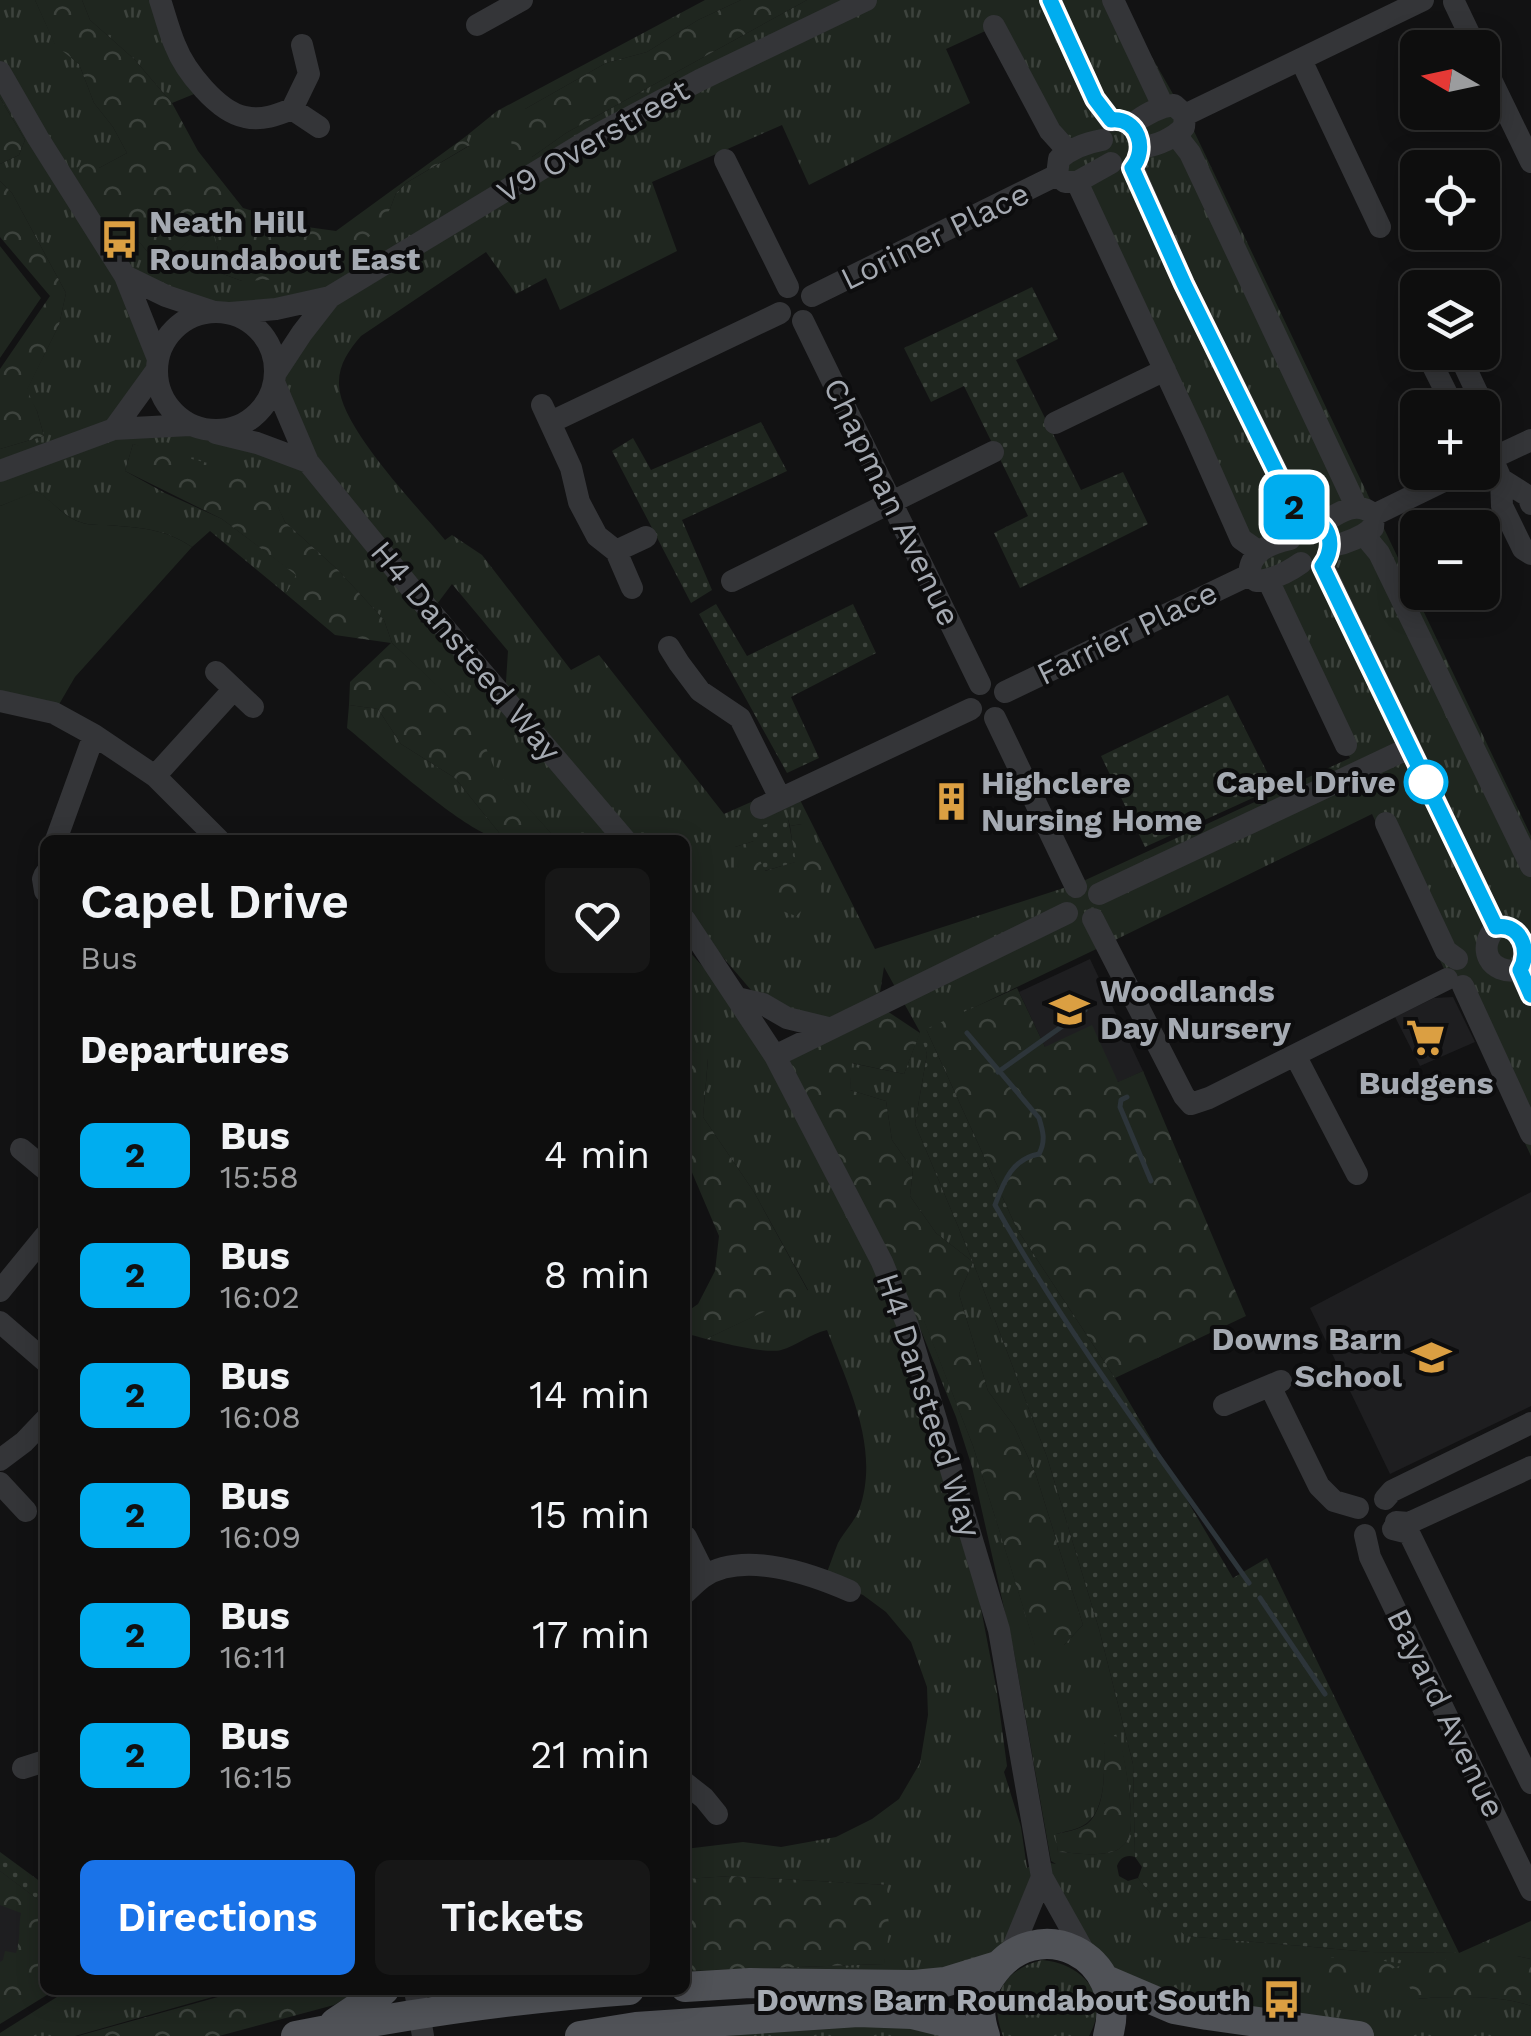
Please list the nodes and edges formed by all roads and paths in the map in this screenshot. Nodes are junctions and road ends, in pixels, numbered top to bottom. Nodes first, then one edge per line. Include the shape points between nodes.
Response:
1 (160, 0) edge
2 (522, 0) edge
3 (866, 0) edge
4 (1050, 0) edge
5 (1113, 0) edge
6 (1423, 0) edge
7 (1450, 1) edge
8 (477, 25) dead end
9 (994, 26) dead end
10 (1466, 30) edge
11 (302, 45) dead end
12 (1302, 60) junction
13 (0, 72) edge
14 (1500, 88) edge
15 (292, 110) junction
16 (1521, 118) edge
17 (1174, 119) junction
18 (319, 127) dead end
19 (1115, 128) junction
20 (1068, 151) junction
21 (726, 160) dead end
22 (1128, 160) junction
23 (1531, 162) edge
24 (1067, 179) junction
25 (1380, 227) dead end
26 (125, 276) junction
27 (788, 287) junction
28 (812, 296) junction
29 (330, 297) junction
30 (222, 313) junction
31 (780, 313) junction
32 (803, 321) junction
33 (157, 365) junction
34 (1164, 370) junction
35 (274, 378) junction
36 (1055, 423) dead end
37 (198, 428) junction
38 (104, 433) junction
39 (1531, 440) edge
40 (993, 452) dead end
41 (1500, 461) edge
42 (308, 462) junction
43 (0, 471) edge
44 (1500, 473) edge
45 (1425, 490) edge
46 (1498, 490) edge
47 (892, 501) junction
48 (1531, 504) edge
49 (1365, 519) junction
50 (1304, 528) junction
51 (646, 537) dead end
52 (616, 552) junction
53 (1258, 552) junction
54 (1531, 554) edge
55 (1318, 558) junction
56 (1258, 577) junction
57 (732, 581) dead end
58 (632, 588) dead end
59 (669, 646) dead end
60 (216, 672) dead end
61 (980, 684) junction
62 (234, 689) junction
63 (1005, 692) junction
64 (0, 701) edge
65 (253, 707) dead end
66 (971, 709) junction
67 (995, 718) junction
68 (94, 735) junction
69 (1346, 745) dead end
70 (1410, 748) junction
71 (155, 776) junction
72 (1386, 823) dead end
73 (58, 835) edge
74 (215, 835) edge
75 (621, 835) edge
76 (1531, 866) edge
77 (1088, 891) junction
78 (1068, 913) junction
79 (1093, 920) junction
80 (1508, 932) edge
81 (694, 943) edge
82 (1520, 962) edge
83 (1456, 975) junction
84 (1531, 995) edge
85 (738, 998) junction
86 (828, 1028) junction
87 (1296, 1055) junction
88 (775, 1056) junction
89 (1531, 1134) edge
90 (21, 1149) dead end
91 (40, 1165) edge
92 (1357, 1174) dead end
93 (40, 1242) edge
94 (0, 1290) edge
95 (0, 1322) edge
96 (40, 1357) edge
97 (1224, 1404) dead end
98 (1531, 1423) edge
99 (40, 1425) edge
100 (0, 1460) edge
101 (1531, 1467) edge
102 (0, 1483) edge
103 (1385, 1498) junction
104 (1358, 1508) junction
105 (26, 1511) dead end
106 (1395, 1525) junction
107 (1365, 1535) junction
108 (690, 1545) edge
109 (705, 1575) junction
110 (690, 1588) edge
111 (850, 1592) dead end
112 (1531, 1783) edge
113 (690, 1787) edge
114 (717, 1814) dead end
115 (1041, 1869) junction
116 (1531, 1890) edge
117 (1004, 1961) junction
118 (1097, 1969) junction
119 (690, 1987) edge
120 (375, 1995) edge
121 (574, 1995) edge
122 (859, 1998) junction
123 (913, 1999) junction
124 (419, 2013) edge
125 (310, 2033) edge
126 (580, 2036) edge
127 (974, 2036) edge
128 (985, 2036) edge
129 (1108, 2036) edge
130 (1359, 2036) edge

1 - 15 street via 176,50 221,106 244,117
2 - 8 street
3 - 29 street, V9 Overstreet via 602,132
4 - 19 street
5 - 17 street
6 - 12 street
7 - 10 street
9 - 20 street
11 - 15 street via 309,74
12 - 17 street
12 - 25 street
13 - 26 street
14 - 16 street
15 - 18 street
16 - 23 street
17 - 19 street via 1142,116
17 - 22 street, Loriner Place via 1153,146
17 - 49 street
19 - 20 street
19 - 22 street via 1138,135
19 - 22 street via 1103,152
20 - 24 street via 1059,160
21 - 27 street
22 - 24 street, Loriner Place
22 - 50 street
24 - 28 street, Loriner Place
24 - 34 street
26 - 30 street
26 - 33 street
27 - 28 street
27 - 31 street via 777,302
28 - 32 street via 812,313
29 - 30 street, V9 Overstreet
29 - 35 street, V9 Overstreet
30 - 33 street via 194,316 178,326
30 - 35 street via 263,336
31 - 32 street
31 - 52 street via 546,413 597,536
32 - 47 street, Chapman Avenue
33 - 37 street via 165,403
33 - 38 street
34 - 36 street
34 - 53 street via 1240,540
35 - 37 street via 268,399 242,424
35 - 42 street, H4 Dansteed Way
37 - 38 street
37 - 42 street
38 - 43 street
39 - 41 street
40 - 47 street
42 - 75 street, H4 Dansteed Way
44 - 48 street
45 - 49 street
46 - 54 street
47 - 57 street
47 - 61 street, Chapman Avenue
49 - 50 street
49 - 55 street, Farrier Place via 1346,544
49 - 76 street
50 - 53 street
50 - 55 street via 1328,533
50 - 55 street via 1293,554
51 - 52 street
52 - 58 street
53 - 56 street via 1249,562
55 - 56 street, Farrier Place
55 - 70 street
56 - 63 street, Farrier Place
56 - 69 street
59 - 66 street via 700,691 740,718 771,803
60 - 62 street
61 - 63 street via 993,682
61 - 66 street via 970,694
62 - 65 street
62 - 71 street
63 - 67 street via 1005,708
64 - 68 street via 54,713
66 - 67 street
67 - 77 street
68 - 71 street
68 - 73 street
70 - 77 street
70 - 80 street
71 - 74 street
72 - 83 street
77 - 78 street via 1066,898
77 - 79 street via 1100,908
78 - 79 street via 1080,922
78 - 86 street
79 - 87 street via 1191,1104
80 - 82 street via 1526,941
80 - 82 street via 1489,959
80 - 83 street via 1474,949
81 - 85 street, H4 Dansteed Way
82 - 83 street via 1478,983
82 - 84 street
83 - 87 street
83 - 89 street
85 - 86 street
85 - 88 street, H4 Dansteed Way
86 - 88 street
87 - 92 street
88 - 115 street, H4 Dansteed Way via 908,1326 999,1630
90 - 91 street
93 - 94 street
95 - 96 street
97 - 104 street via 1277,1383 1319,1486 1334,1501
98 - 103 street
99 - 100 street
101 - 106 street
102 - 105 street
103 - 104 street via 1372,1497
103 - 106 street via 1394,1507
104 - 107 street
106 - 107 street via 1382,1537
106 - 112 street, Bayard Avenue via 1409,1533
107 - 116 street, Bayard Avenue
108 - 109 street
109 - 110 street
109 - 111 street via 768,1566 814,1575
113 - 114 street
115 - 117 street
115 - 118 street, H4 Dansteed Way
117 - 118 main road via 1029,1946 1050,1944 1070,1948
117 - 123 main road
117 - 128 main road via 980,2003
118 - 129 main road via 1112,1999
118 - 130 main road via 1174,2009
119 - 122 main road via 750,1984
120 - 125 main road
121 - 124 main road
122 - 123 main road
122 - 126 main road
123 - 127 main road
124 - 125 main road

